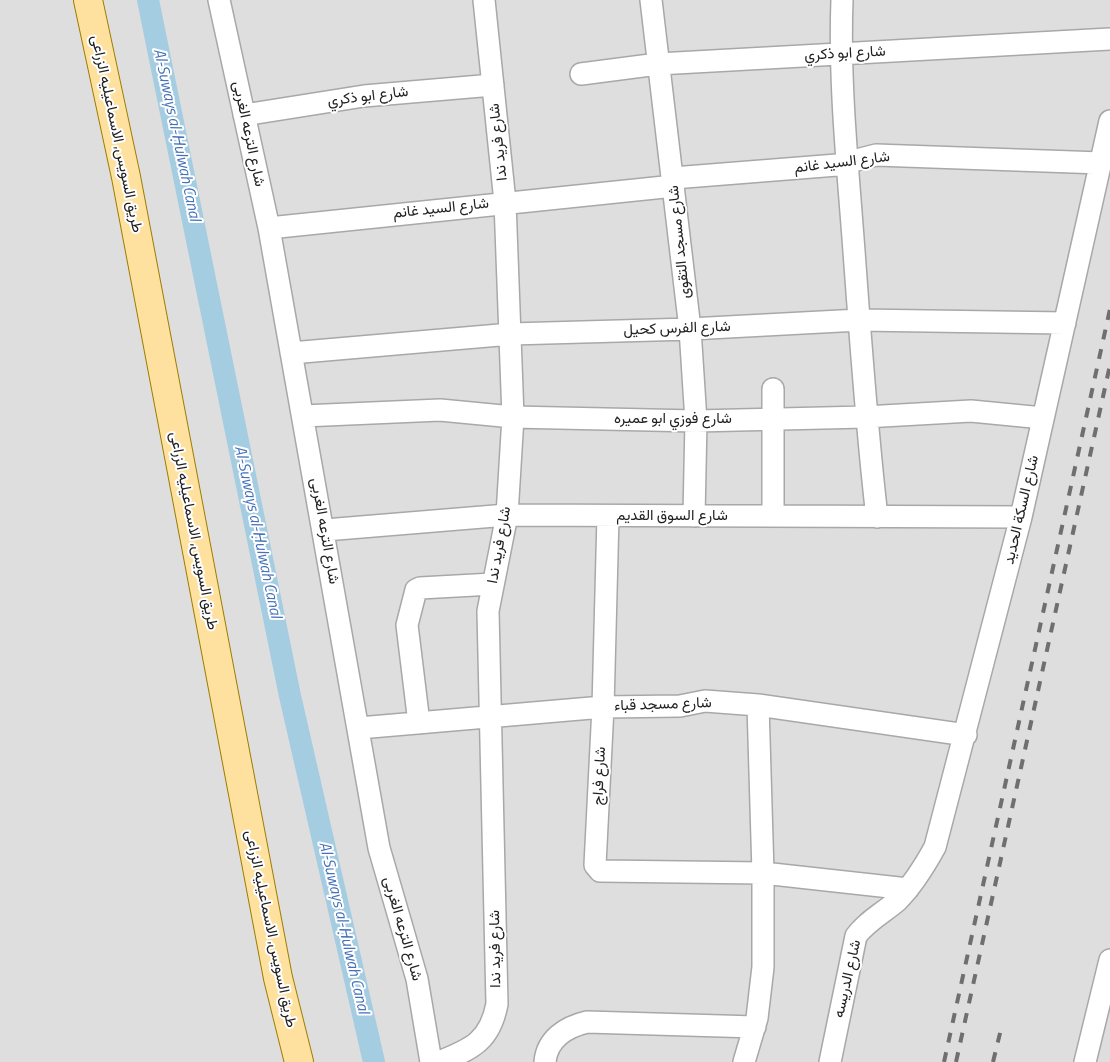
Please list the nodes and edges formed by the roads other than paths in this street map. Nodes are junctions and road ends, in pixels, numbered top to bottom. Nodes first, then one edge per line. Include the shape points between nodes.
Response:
1 (88, 0) edge
2 (219, 0) edge
3 (484, 0) edge
4 (651, 0) edge
5 (842, 0) edge
6 (1110, 39) edge
7 (840, 54) junction
8 (658, 64) junction
9 (581, 74) dead end
10 (493, 84) junction
11 (244, 115) junction
12 (1110, 121) edge
13 (847, 163) junction
14 (1101, 163) junction
15 (673, 182) junction
16 (505, 202) junction
17 (269, 228) junction
18 (859, 320) junction
19 (1065, 323) junction
20 (690, 329) junction
21 (511, 334) junction
22 (291, 353) junction
23 (773, 389) dead end
24 (303, 416) junction
25 (513, 417) junction
26 (866, 417) junction
27 (1043, 418) junction
28 (773, 419) junction
29 (696, 421) junction
30 (507, 515) junction
31 (608, 516) junction
32 (694, 516) junction
33 (773, 516) junction
34 (876, 517) junction
35 (1021, 517) junction
36 (324, 530) junction
37 (493, 584) junction
38 (758, 705) junction
39 (603, 707) junction
40 (492, 716) junction
41 (419, 723) junction
42 (359, 728) junction
43 (966, 735) junction
44 (763, 873) junction
45 (908, 889) junction
46 (1110, 960) edge
47 (755, 1027) junction
48 (299, 1062) edge
49 (431, 1062) edge
50 (439, 1062) edge
51 (545, 1062) edge
52 (744, 1062) edge
53 (830, 1062) edge
54 (1085, 1062) edge

1 - 48 main road, طريق السويس, الاسماعيليه الزراعى via 126,177 278,978
2 - 11 street, شارع الترعه الغربى
3 - 10 street, شارع فريد ندا
4 - 8 street, شارع مسجد التقوى
5 - 7 street
6 - 7 street, شارع ابو ذكري
7 - 8 street, شارع ابو ذكري
7 - 13 street
8 - 9 street, شارع ابو ذكري
8 - 15 street, شارع مسجد التقوى
10 - 11 street, شارع ابو ذكري via 364,96
10 - 16 street, شارع فريد ندا
11 - 17 street, شارع الترعه الغربى
12 - 14 street, شارع السكة الحديد
13 - 14 street, شارع السيد غانم via 876,156
13 - 15 street, شارع السيد غانم
13 - 18 street
14 - 19 street, شارع السكة الحديد
15 - 16 street, شارع السيد غانم
15 - 20 street, شارع مسجد التقوى
16 - 17 street, شارع السيد غانم
16 - 21 street, شارع فريد ندا
17 - 22 street, شارع الترعه الغربى
18 - 19 street, شارع الفرس كحيل
18 - 20 street, شارع الفرس كحيل
18 - 26 street
19 - 27 street, شارع السكة الحديد
20 - 21 street, شارع الفرس كحيل
20 - 29 street, شارع مسجد التقوى
21 - 22 street, شارع الفرس كحيل
21 - 25 street, شارع فريد ندا
22 - 24 street, شارع الترعه الغربى
23 - 28 street
24 - 25 street, شارع فوزي ابو عميره via 440,410
24 - 36 street, شارع الترعه الغربى
25 - 29 street, شارع فوزي ابو عميره
25 - 30 street, شارع فريد ندا
26 - 27 street, شارع فوزي ابو عميره via 971,410
26 - 28 street, شارع فوزي ابو عميره
26 - 34 street
27 - 35 street, شارع السكة الحديد
28 - 29 street, شارع فوزي ابو عميره
28 - 33 street
29 - 32 street, شارع مسجد التقوى
30 - 31 street, شارع السوق القديم
30 - 36 street, شارع السوق القديم
30 - 37 street, شارع فريد ندا
31 - 32 street, شارع السوق القديم
31 - 39 street, شارع فراج
32 - 33 street, شارع السوق القديم
33 - 34 street, شارع السوق القديم
34 - 35 street, شارع السوق القديم
35 - 43 street, شارع السكة الحديد
36 - 42 street, شارع الترعه الغربى
37 - 40 street, شارع فريد ندا via 488,612
37 - 41 street via 416,590 407,624
38 - 39 street, شارع مسجد قباء via 705,701 668,707
38 - 43 street, شارع مسجد قباء
38 - 44 street
39 - 40 street, شارع مسجد قباء
39 - 44 street, شارع فراج via 595,865 600,871
40 - 41 street, شارع مسجد قباء
40 - 50 street, شارع فريد ندا via 497,1004 494,1020 476,1044
41 - 42 street, شارع مسجد قباء
42 - 49 street, شارع الترعه الغربى via 379,848 416,979
43 - 45 street, شارع السكة الحديد via 935,847
44 - 45 street, شارع فراج
44 - 47 street via 763,968
45 - 53 street, شارع الدريسه via 856,936
46 - 54 street
47 - 51 street via 587,1022 574,1025 556,1037
47 - 52 street

